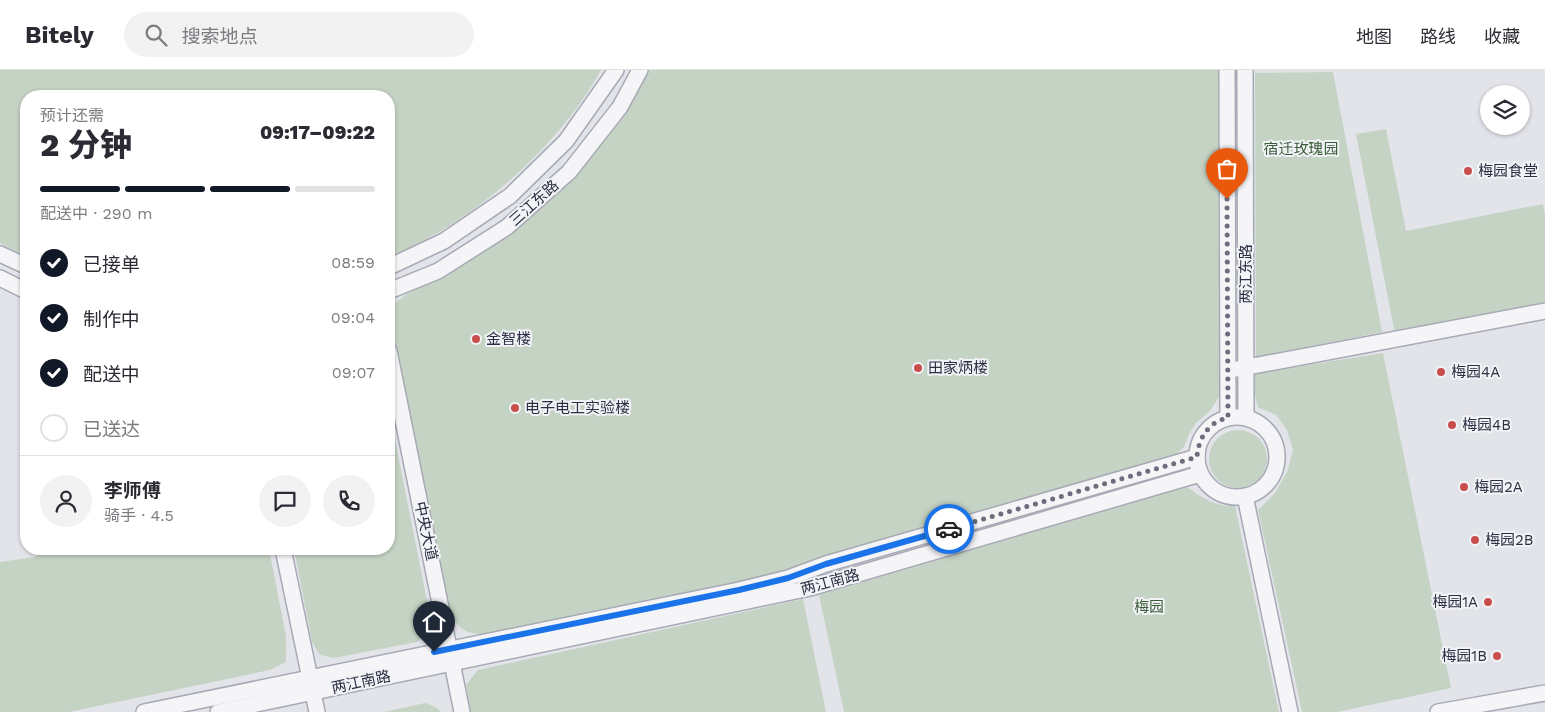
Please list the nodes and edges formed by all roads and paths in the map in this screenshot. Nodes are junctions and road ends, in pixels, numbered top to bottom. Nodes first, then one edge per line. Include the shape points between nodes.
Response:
1 (616, 70) edge
2 (640, 70) edge
3 (1227, 70) edge
4 (1245, 70) edge
5 (0, 254) edge
6 (20, 263) edge
7 (395, 264) edge
8 (0, 278) edge
9 (20, 288) edge
10 (395, 289) edge
11 (1545, 311) edge
12 (1246, 368) junction
13 (1228, 371) junction
14 (395, 381) edge
15 (1228, 418) junction
16 (1246, 418) junction
17 (1197, 457) junction
18 (1200, 474) junction
19 (1245, 496) junction
20 (284, 555) edge
21 (451, 656) junction
22 (312, 685) junction
23 (1545, 693) edge
24 (144, 712) edge
25 (218, 712) edge
26 (317, 712) edge
27 (462, 712) edge
28 (1290, 712) edge
29 (1438, 712) edge

1 - 7 street, 三江东路 via 566,141 510,196 444,241
2 - 10 street, 三江东路 via 620,107 569,172 507,227 438,271
3 - 13 street, 两江东路
4 - 12 street, 两江东路
5 - 6 street
8 - 9 street
11 - 12 street
12 - 13 street
12 - 16 street, 两江东路
13 - 15 street, 两江东路
14 - 21 street, 中央大道
15 - 16 street
15 - 17 street via 1211,426 1202,436
16 - 19 street via 1270,434 1276,446 1277,459 1267,483 1257,492
17 - 18 street
17 - 21 street, 两江南路 via 826,564 788,578
18 - 19 street via 1218,493 1231,497
18 - 21 street, 两江南路 via 810,588
19 - 28 street
20 - 22 street
21 - 22 street, 两江南路
21 - 27 street, 中央大道
22 - 24 street, 两江南路
22 - 25 street, 两江南路
22 - 26 street
23 - 29 street

